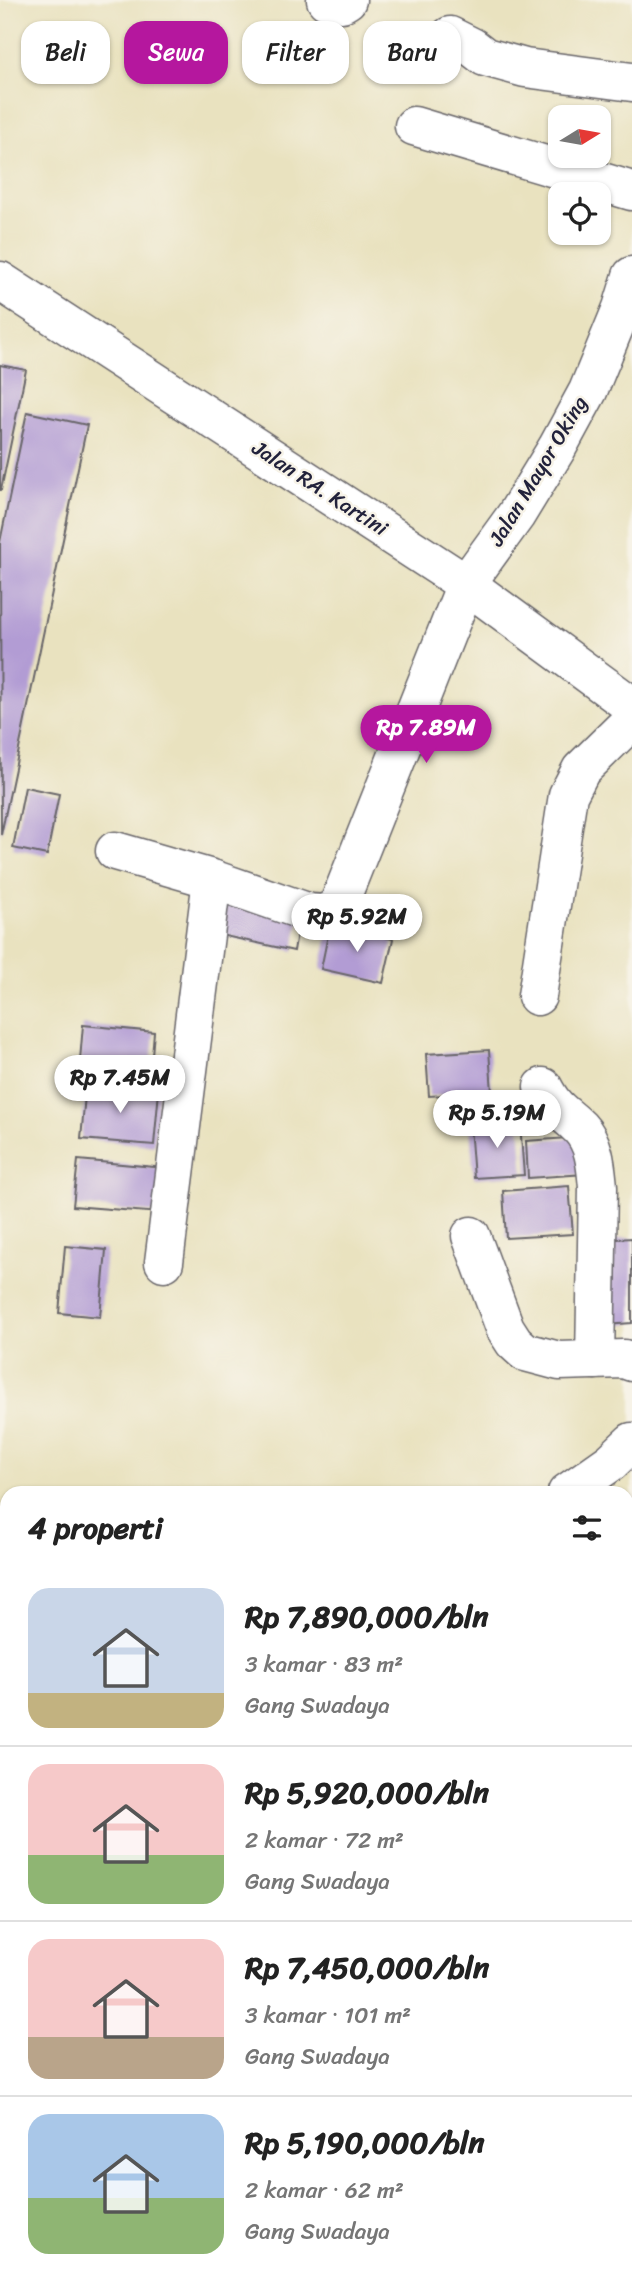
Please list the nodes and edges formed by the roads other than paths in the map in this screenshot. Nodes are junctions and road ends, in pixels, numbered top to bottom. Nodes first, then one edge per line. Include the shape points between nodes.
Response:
1 (326, 0) edge
2 (347, 0) edge
3 (461, 42) edge
4 (632, 82) edge
5 (414, 126) dead end
6 (632, 191) edge
7 (0, 281) edge
8 (629, 300) edge
9 (466, 583) junction
10 (632, 706) edge
11 (632, 720) edge
12 (115, 851) dead end
13 (212, 879) junction
14 (537, 996) dead end
15 (542, 1087) dead end
16 (471, 1236) dead end
17 (163, 1262) dead end
18 (614, 1361) edge
19 (620, 1466) edge
20 (581, 1486) edge

1 - 2 street
3 - 4 street via 485,57 525,68
5 - 6 street
7 - 9 street, Jalan RA. Kartini
8 - 9 street, Jalan Mayor Oking via 558,448
9 - 10 street, Jalan RA. Kartini
9 - 13 street, Jalan Mayor Oking via 341,901 325,914 310,913
11 - 14 street via 581,770 568,795
12 - 13 street
13 - 17 street
15 - 18 street via 552,1105 582,1130 595,1159
16 - 18 street via 505,1328 525,1352 559,1361
19 - 20 street

